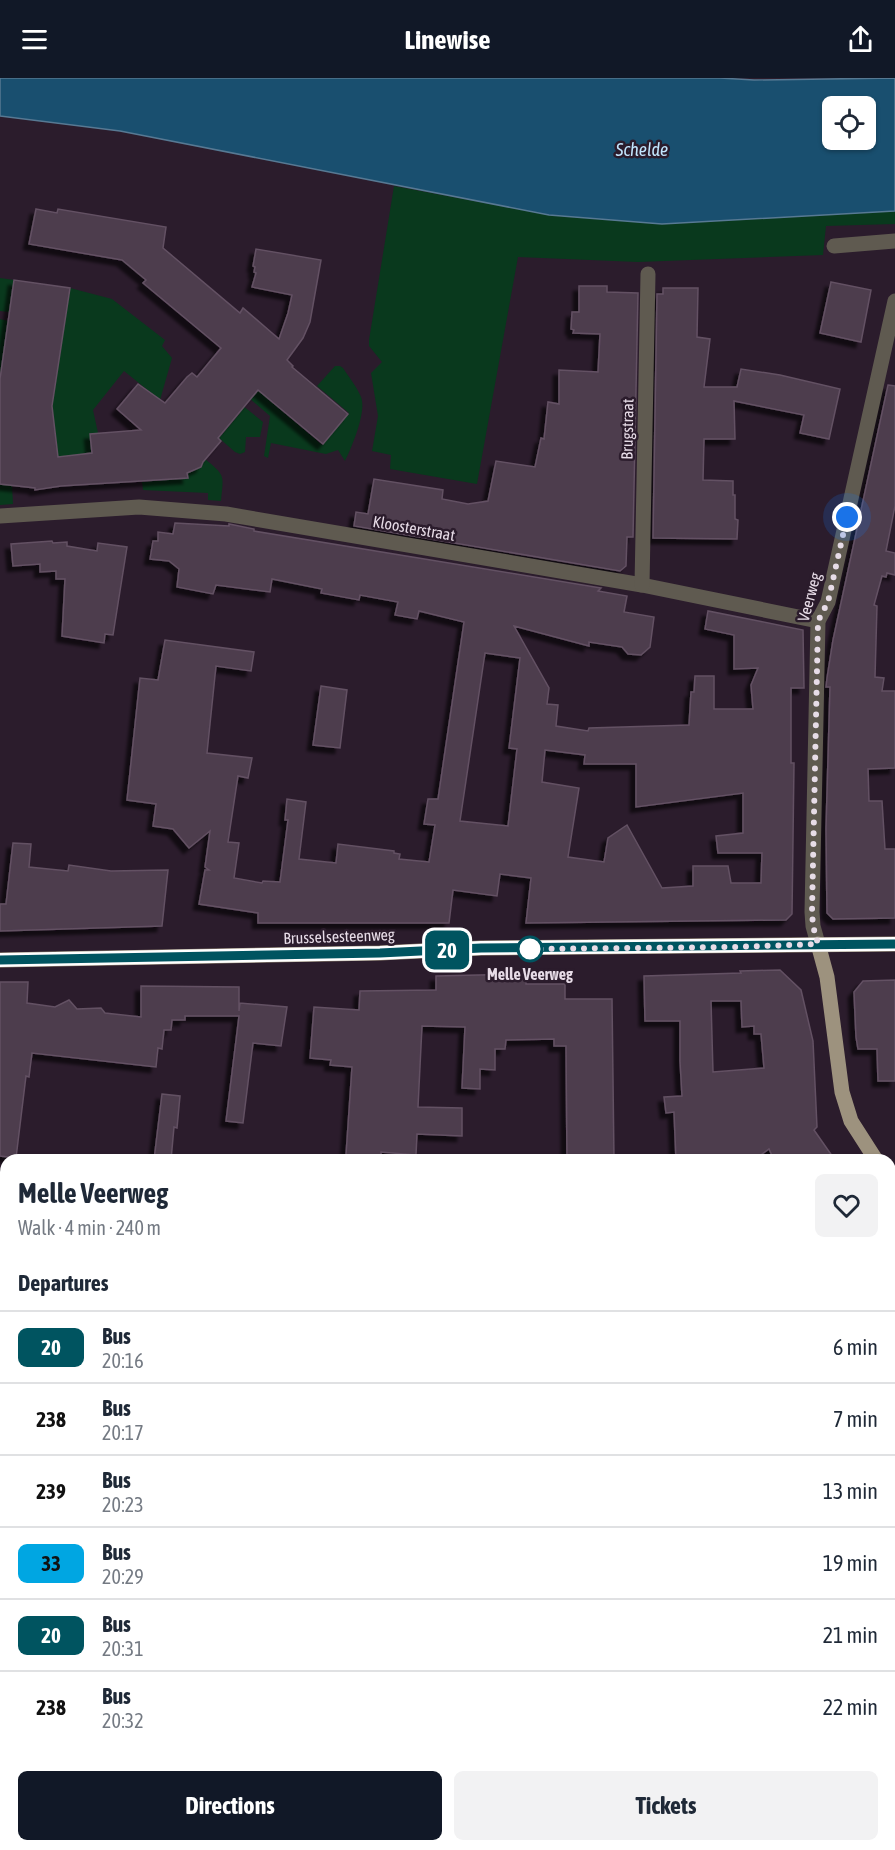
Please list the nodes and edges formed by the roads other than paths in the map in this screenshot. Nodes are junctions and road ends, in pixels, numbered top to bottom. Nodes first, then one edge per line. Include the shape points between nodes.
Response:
1 (895, 241) edge
2 (834, 246) dead end
3 (648, 274) dead end
4 (895, 301) edge
5 (0, 516) edge
6 (642, 585) junction
7 (818, 621) junction
8 (818, 944) junction
9 (895, 944) edge
10 (0, 960) edge
11 (872, 1154) edge

1 - 2 street
3 - 6 street, Brugstraat
4 - 7 street, Veerweg via 828,602
5 - 6 street, Kloosterstraat via 140,507 226,514
6 - 7 street, Kloosterstraat
7 - 8 street, Veerweg via 812,912
8 - 9 main road, Brusselsesteenweg
8 - 10 main road, Brusselsesteenweg
8 - 11 main road via 827,977 842,1092 851,1121

